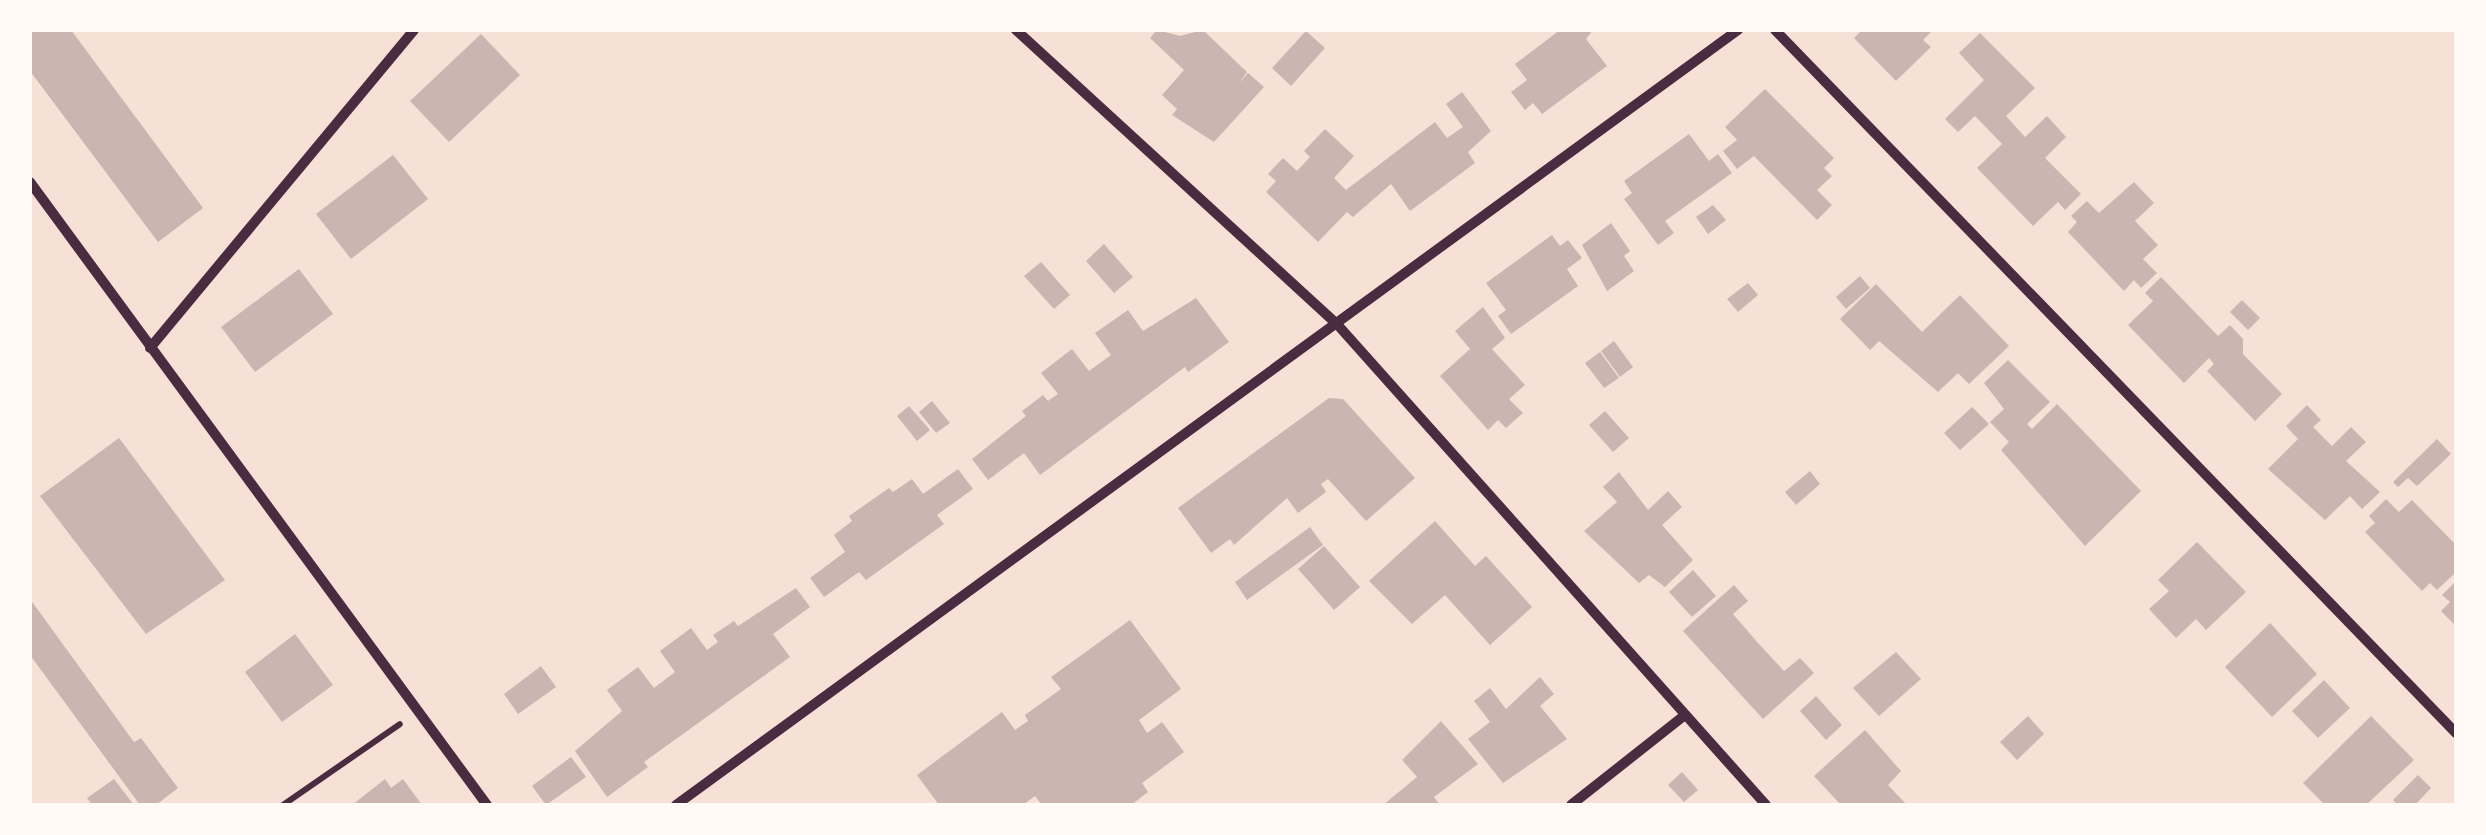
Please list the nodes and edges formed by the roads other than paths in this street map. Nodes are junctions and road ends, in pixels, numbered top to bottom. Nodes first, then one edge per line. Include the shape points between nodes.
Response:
1 (414, 30) edge
2 (1016, 30) edge
3 (1738, 30) edge
4 (1776, 30) edge
5 (30, 182) edge
6 (1336, 323) junction
7 (150, 348) junction
8 (1685, 716) junction
9 (2456, 733) edge
10 (487, 805) edge
11 (676, 805) edge
12 (1570, 805) edge
13 (1766, 805) edge

1 - 7 street
2 - 6 street
3 - 6 street
4 - 9 street
5 - 7 street
6 - 8 street
6 - 11 street
7 - 10 street
8 - 12 street
8 - 13 street

